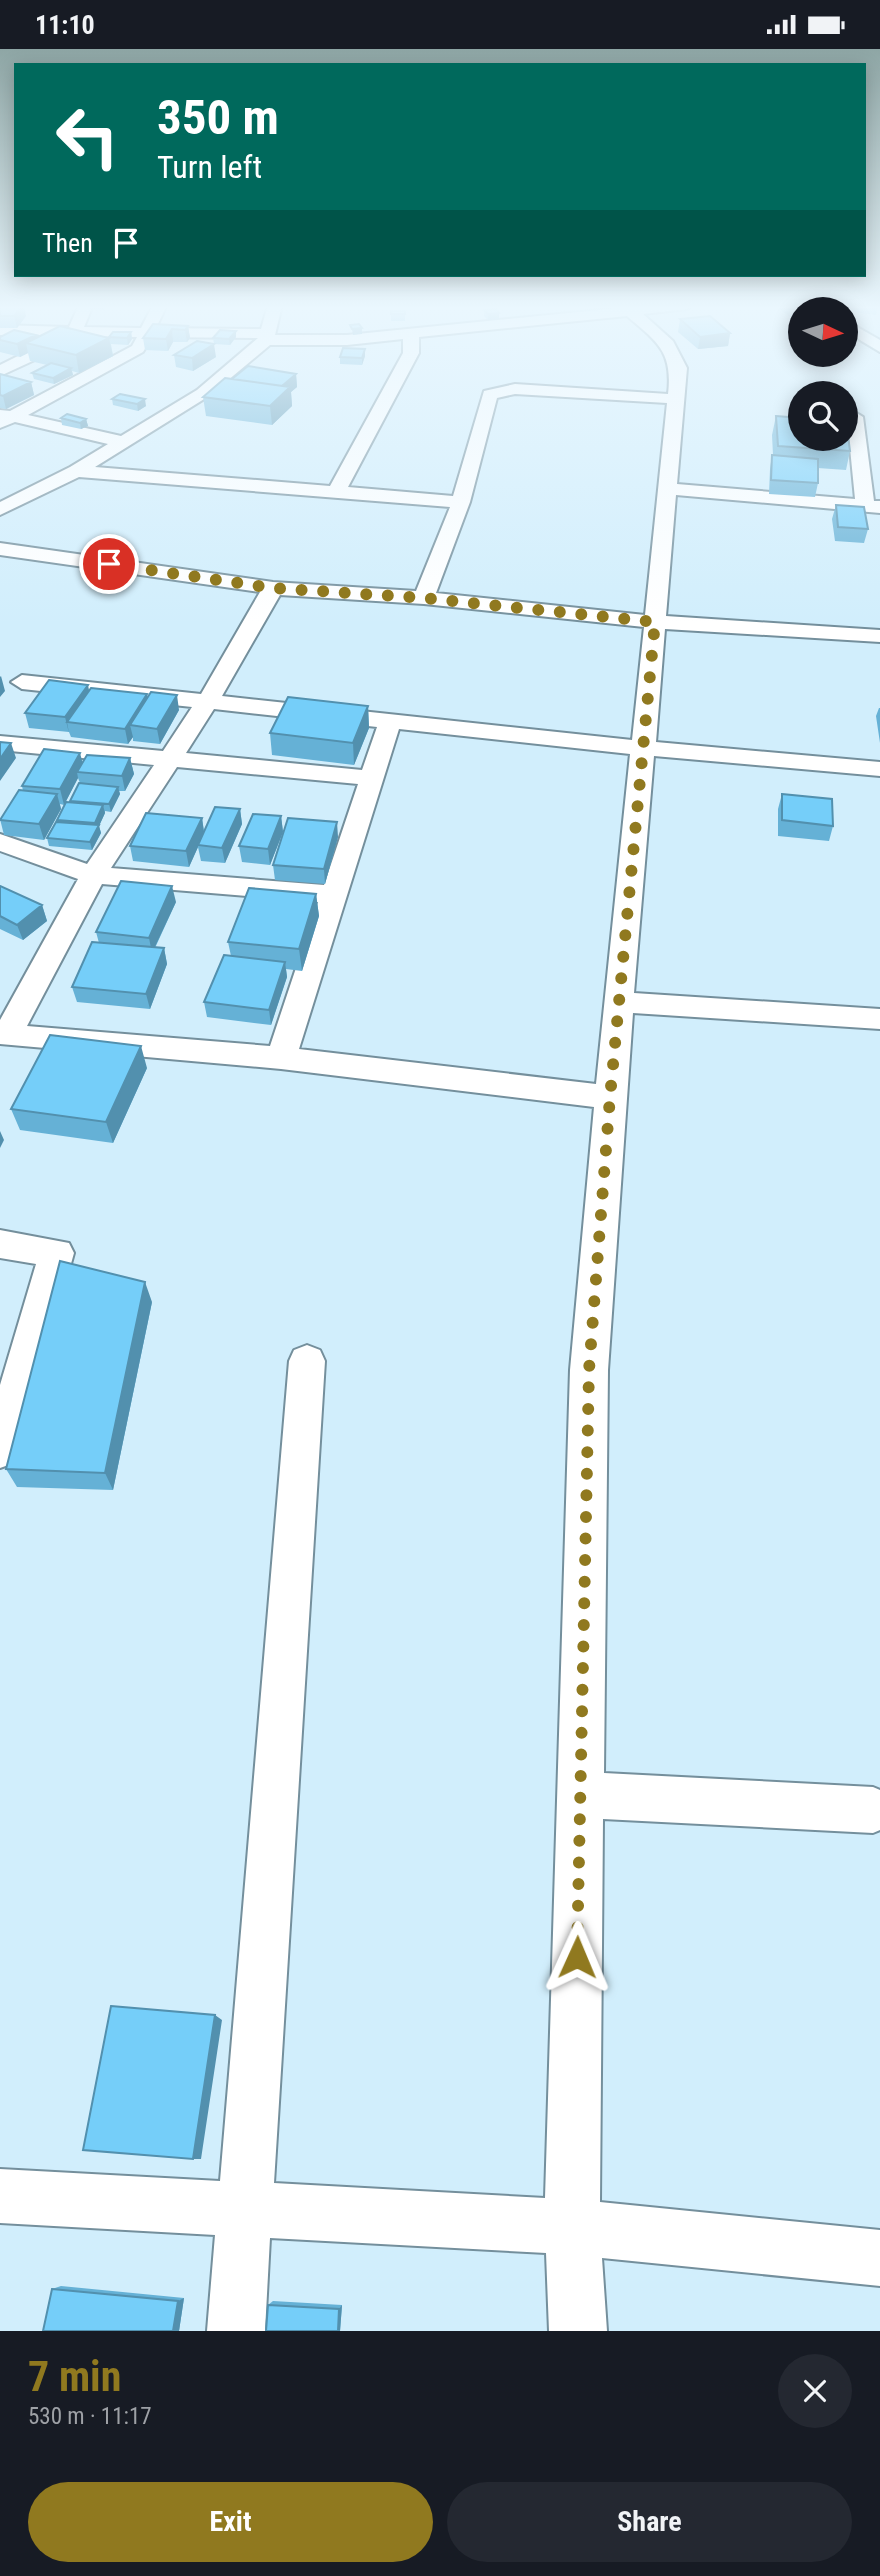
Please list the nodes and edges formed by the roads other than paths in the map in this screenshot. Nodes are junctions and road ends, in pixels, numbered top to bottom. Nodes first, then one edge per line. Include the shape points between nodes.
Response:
1 (173, 411) edge
2 (379, 411) edge
3 (486, 411) edge
4 (675, 411) edge
5 (4, 417) edge
6 (858, 433) edge
7 (124, 442) junction
8 (76, 471) junction
9 (667, 489) junction
10 (336, 492) junction
11 (461, 502) junction
12 (872, 506) edge
13 (0, 509) edge
14 (0, 549) edge
15 (273, 588) junction
16 (424, 598) junction
17 (655, 622) junction
18 (880, 636) edge
19 (22, 681) dead end
20 (208, 701) junction
21 (390, 722) junction
22 (0, 743) edge
23 (643, 748) junction
24 (170, 761) junction
25 (880, 769) edge
26 (370, 778) junction
27 (0, 842) edge
28 (93, 875) junction
29 (336, 895) junction
30 (619, 1002) junction
31 (880, 1019) edge
32 (4, 1033) edge
33 (281, 1058) junction
34 (610, 1097) junction
35 (0, 1244) edge
36 (307, 1361) dead end
37 (0, 1450) edge
38 (580, 1795) junction
39 (873, 1810) dead end
40 (0, 2196) edge
41 (247, 2211) junction
42 (572, 2227) junction
43 (880, 2258) edge
44 (236, 2331) edge
45 (578, 2331) edge

1 - 7 street
2 - 10 street
3 - 11 street
4 - 9 street
5 - 7 street
6 - 12 street
7 - 8 street
8 - 10 street
8 - 13 street
9 - 12 street
9 - 17 street
10 - 11 street
11 - 16 street
14 - 15 street
15 - 16 street
15 - 20 street
16 - 17 street
17 - 18 street
17 - 23 street
19 - 20 street
20 - 21 street
20 - 24 street
21 - 23 street
21 - 26 street
22 - 24 street
23 - 25 street
23 - 30 street
24 - 26 street
24 - 28 street
26 - 29 street
27 - 28 street
28 - 29 street
28 - 32 street
29 - 33 street
30 - 31 street
30 - 34 street
32 - 33 street
33 - 34 street
34 - 38 street via 589,1370
35 - 37 street via 57,1253
36 - 41 street
38 - 39 street
38 - 42 street
40 - 41 street
41 - 42 street
41 - 44 street
42 - 43 street
42 - 45 street

